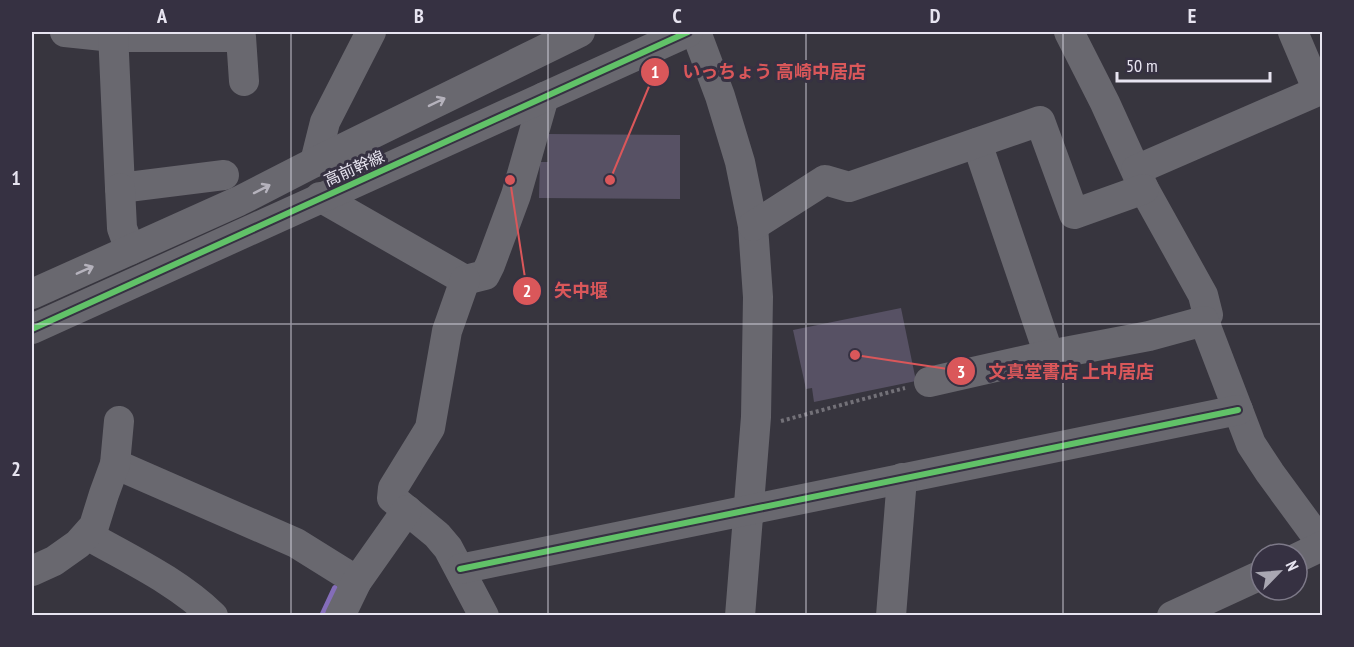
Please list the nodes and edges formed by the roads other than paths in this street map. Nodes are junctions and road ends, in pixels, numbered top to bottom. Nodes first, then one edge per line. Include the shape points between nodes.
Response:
1 (65, 32) edge
2 (371, 32) edge
3 (580, 32) edge
4 (688, 32) edge
5 (696, 32) edge
6 (1070, 32) edge
7 (1293, 32) edge
8 (113, 34) edge
9 (244, 81) dead end
10 (544, 97) junction
11 (977, 143) junction
12 (315, 162) junction
13 (224, 175) dead end
14 (1140, 180) junction
15 (120, 188) junction
16 (320, 197) junction
17 (753, 226) junction
18 (130, 250) junction
19 (465, 280) junction
20 (32, 294) edge
21 (1204, 321) junction
22 (32, 329) edge
23 (1049, 355) junction
24 (929, 382) road end
25 (1238, 410) junction
26 (119, 421) dead end
27 (115, 464) junction
28 (902, 478) junction
29 (407, 510) junction
30 (749, 510) junction
31 (87, 535) junction
32 (1323, 545) edge
33 (1309, 552) edge
34 (460, 569) junction
35 (32, 570) edge
36 (1249, 580) edge
37 (357, 581) junction
38 (213, 615) edge
39 (340, 615) edge
40 (484, 615) edge
41 (740, 615) edge
42 (891, 615) edge
43 (1172, 615) edge

1 - 8 street
2 - 12 street via 325,122
12 -> 3 street, 高前幹線
4 - 10 street, 高前幹線
5 - 17 street via 740,162
6 - 14 street
7 - 14 street via 1318,91
8 - 9 street via 241,37
8 - 15 street
10 - 16 street, 高前幹線
10 - 19 street via 516,195 490,265 485,275
11 - 14 street via 1040,121 1074,214
11 - 17 street via 849,187 825,180
11 - 23 street
18 -> 12 street, 高前幹線
13 - 15 street
14 - 21 street via 1203,295 1208,315
15 - 18 street via 122,228
16 - 19 street
16 - 22 street, 高前幹線
17 - 30 street via 758,333
20 -> 18 street, 高前幹線
19 - 29 street via 447,332 430,428 393,488 392,498
21 - 23 street
21 - 25 street
23 - 24 street
25 - 28 street
25 - 32 street via 1251,444
26 - 27 street
27 - 31 street via 94,526
27 - 37 street via 296,543
28 - 30 street
28 - 42 street
29 - 34 street via 437,535
29 - 37 street
30 - 34 street
30 - 41 street
31 - 35 street via 54,561
31 - 38 street via 167,581
32 - 33 street
34 - 40 street
36 - 43 street
37 - 39 street

